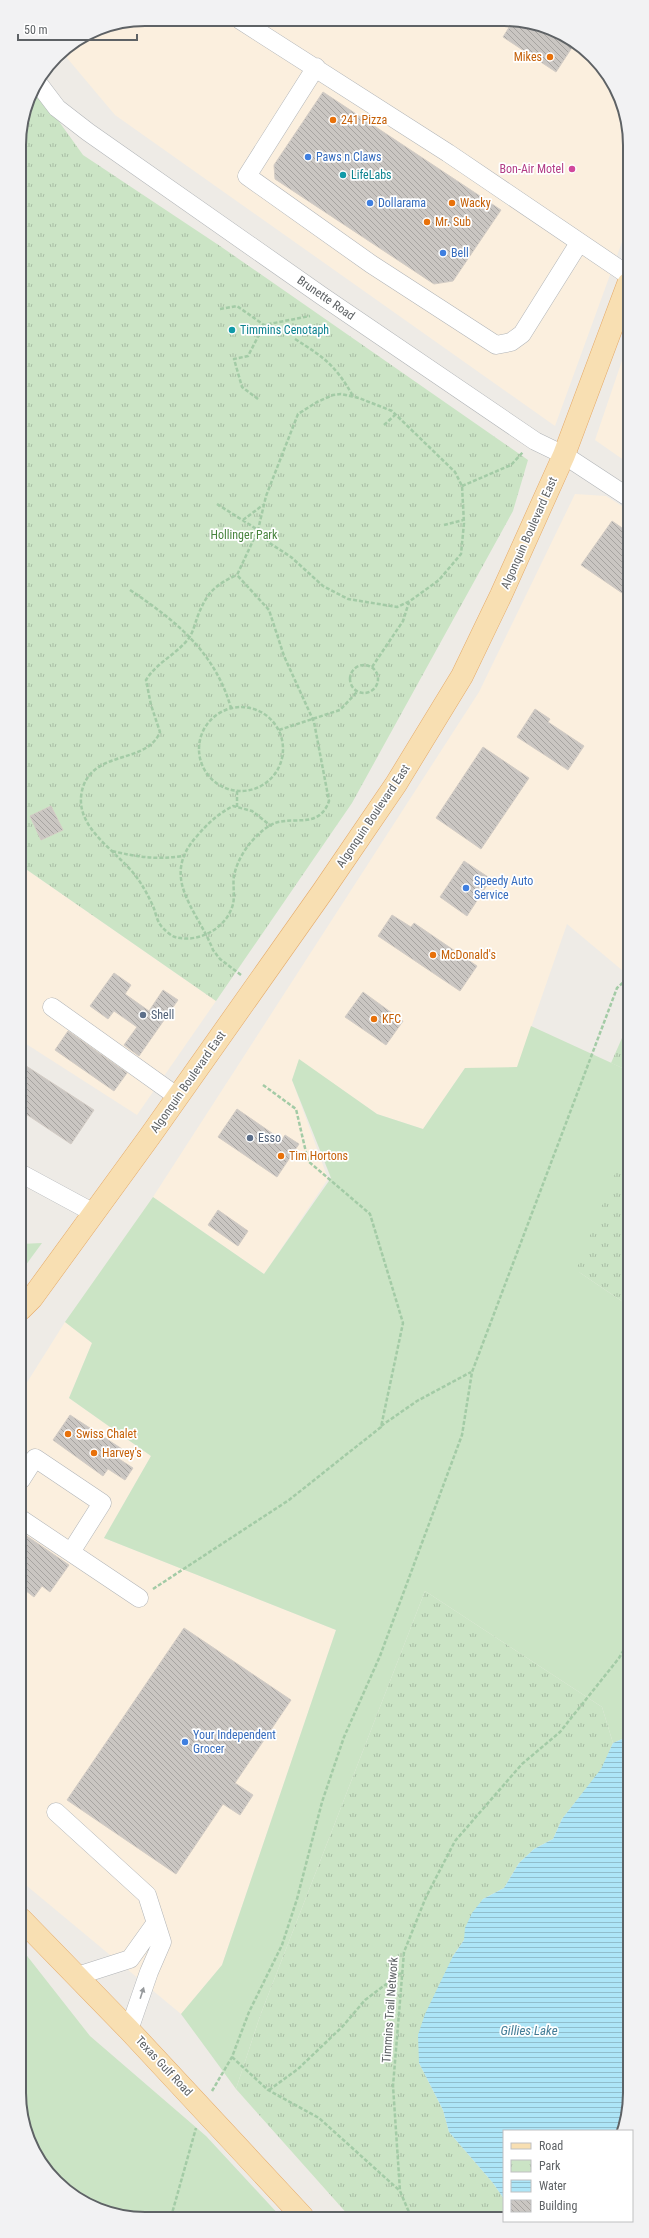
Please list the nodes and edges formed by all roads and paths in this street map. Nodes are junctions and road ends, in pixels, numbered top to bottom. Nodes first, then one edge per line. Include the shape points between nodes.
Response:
1 (250, 26) edge
2 (316, 67) junction
3 (41, 88) edge
4 (579, 243) junction
5 (623, 272) edge
6 (220, 309) dead end
7 (310, 316) dead end
8 (622, 320) edge
9 (264, 325) junction
10 (295, 339) dead end
11 (354, 396) junction
12 (258, 399) dead end
13 (395, 415) junction
14 (384, 425) dead end
15 (535, 440) junction
16 (564, 455) junction
17 (462, 486) junction
18 (623, 494) edge
19 (217, 504) dead end
20 (264, 505) junction
21 (243, 520) junction
22 (463, 520) junction
23 (444, 525) dead end
24 (258, 530) junction
25 (237, 575) junction
26 (130, 590) dead end
27 (410, 601) junction
28 (190, 637) junction
29 (372, 667) junction
30 (356, 692) junction
31 (231, 708) junction
32 (313, 719) junction
33 (279, 730) junction
34 (237, 791) junction
35 (237, 807) junction
36 (271, 826) junction
37 (112, 851) junction
38 (183, 856) junction
39 (207, 935) junction
40 (623, 982) edge
41 (256, 986) junction
42 (52, 1007) dead end
43 (263, 1085) dead end
44 (178, 1097) junction
45 (26, 1176) edge
46 (94, 1213) junction
47 (26, 1304) edge
48 (472, 1372) junction
49 (381, 1426) junction
50 (26, 1472) edge
51 (26, 1522) edge
52 (71, 1552) junction
53 (139, 1598) joint
54 (623, 1651) edge
55 (56, 1812) dead end
56 (26, 1924) edge
57 (155, 1924) junction
58 (401, 1973) junction
59 (77, 1976) junction
60 (129, 2030) junction
61 (232, 2057) junction
62 (268, 2090) junction
63 (202, 2107) junction
64 (400, 2191) junction
65 (173, 2212) edge
66 (298, 2212) edge
67 (408, 2212) edge

1 - 2 street
2 - 4 street
2 - 4 street via 248,176 371,264 496,345 511,342 522,334
3 - 15 street, Brunette Road via 56,108 88,132 322,296
4 - 5 street
6 - 9 path via 237,306
7 - 9 path
8 - 16 main road, Algonquin Boulevard East
9 - 12 path via 248,356 234,360 242,387
10 - 11 path via 331,363
11 - 13 path via 375,403
11 - 20 path via 333,395 298,414
13 - 14 path
13 - 17 path via 455,472
15 - 16 street, Brunette Road
15 - 17 path via 511,464
16 - 18 street, Brunette Road
16 - 41 main road, Algonquin Boulevard East via 462,676 396,784
17 - 22 path
19 - 21 path
20 - 21 path
20 - 24 path
21 - 24 path
22 - 23 path
22 - 27 path via 461,554 446,574
24 - 25 path
24 - 27 path via 271,544 323,586 348,599 397,607
25 - 28 path via 220,583 203,600
25 - 32 path via 269,610 284,656
26 - 28 path via 159,609
27 - 29 path via 402,621
28 - 31 path via 218,673
28 - 37 path via 172,657 151,671 146,680 160,732 157,740 140,751 104,762 92,772 83,787 81,805 85,822
29 - 30 path via 378,675 377,684 371,692
29 - 30 path via 363,664 352,671 350,685
30 - 32 path via 340,710
31 - 33 path via 246,707 260,710 271,718
31 - 34 path via 220,712 209,721 198,746 205,772 215,783
32 - 33 path
32 - 36 path via 329,794 326,810 315,818 275,823
33 - 34 path via 283,743 282,758 277,771 268,782 256,789
34 - 35 path
35 - 36 path via 252,811
35 - 38 path via 232,806 208,823
36 - 39 path via 248,843 234,876 235,895 231,911 220,926
37 - 38 path via 146,859
37 - 39 path via 138,876 161,926 173,937 189,939
38 - 39 path via 180,868 181,885
39 - 41 path via 220,960
40 - 48 path via 617,988
41 - 44 main road, Algonquin Boulevard East
42 - 44 street
43 - 49 path via 296,1109 308,1161 370,1214 403,1323
44 - 46 main road, Algonquin Boulevard East
45 - 46 street
46 - 47 main road, Algonquin Boulevard East
48 - 49 path via 417,1400
48 - 61 path via 462,1435 444,1489 380,1656 344,1737 322,1802 298,1899 282,1945 249,2012
49 - 53 path via 289,1500
50 - 52 street via 35,1458 102,1503
51 - 52 street
52 - 53 street
54 - 58 path, Timmins Trail Network via 560,1732 522,1764 455,1841 426,1897 404,1952
55 - 57 street via 147,1896
56 - 59 main road, Texas Gulf Road
57 - 59 street via 130,1959
60 -> 57 street via 162,1942
58 - 62 path via 365,2000 298,2069
58 - 64 path, Timmins Trail Network via 393,2086
59 - 60 main road, Texas Gulf Road
60 - 63 main road, Texas Gulf Road
61 - 62 path
61 - 63 path
62 - 64 path via 319,2118
63 - 65 path
63 - 66 main road, Texas Gulf Road
64 - 67 path, Timmins Trail Network

